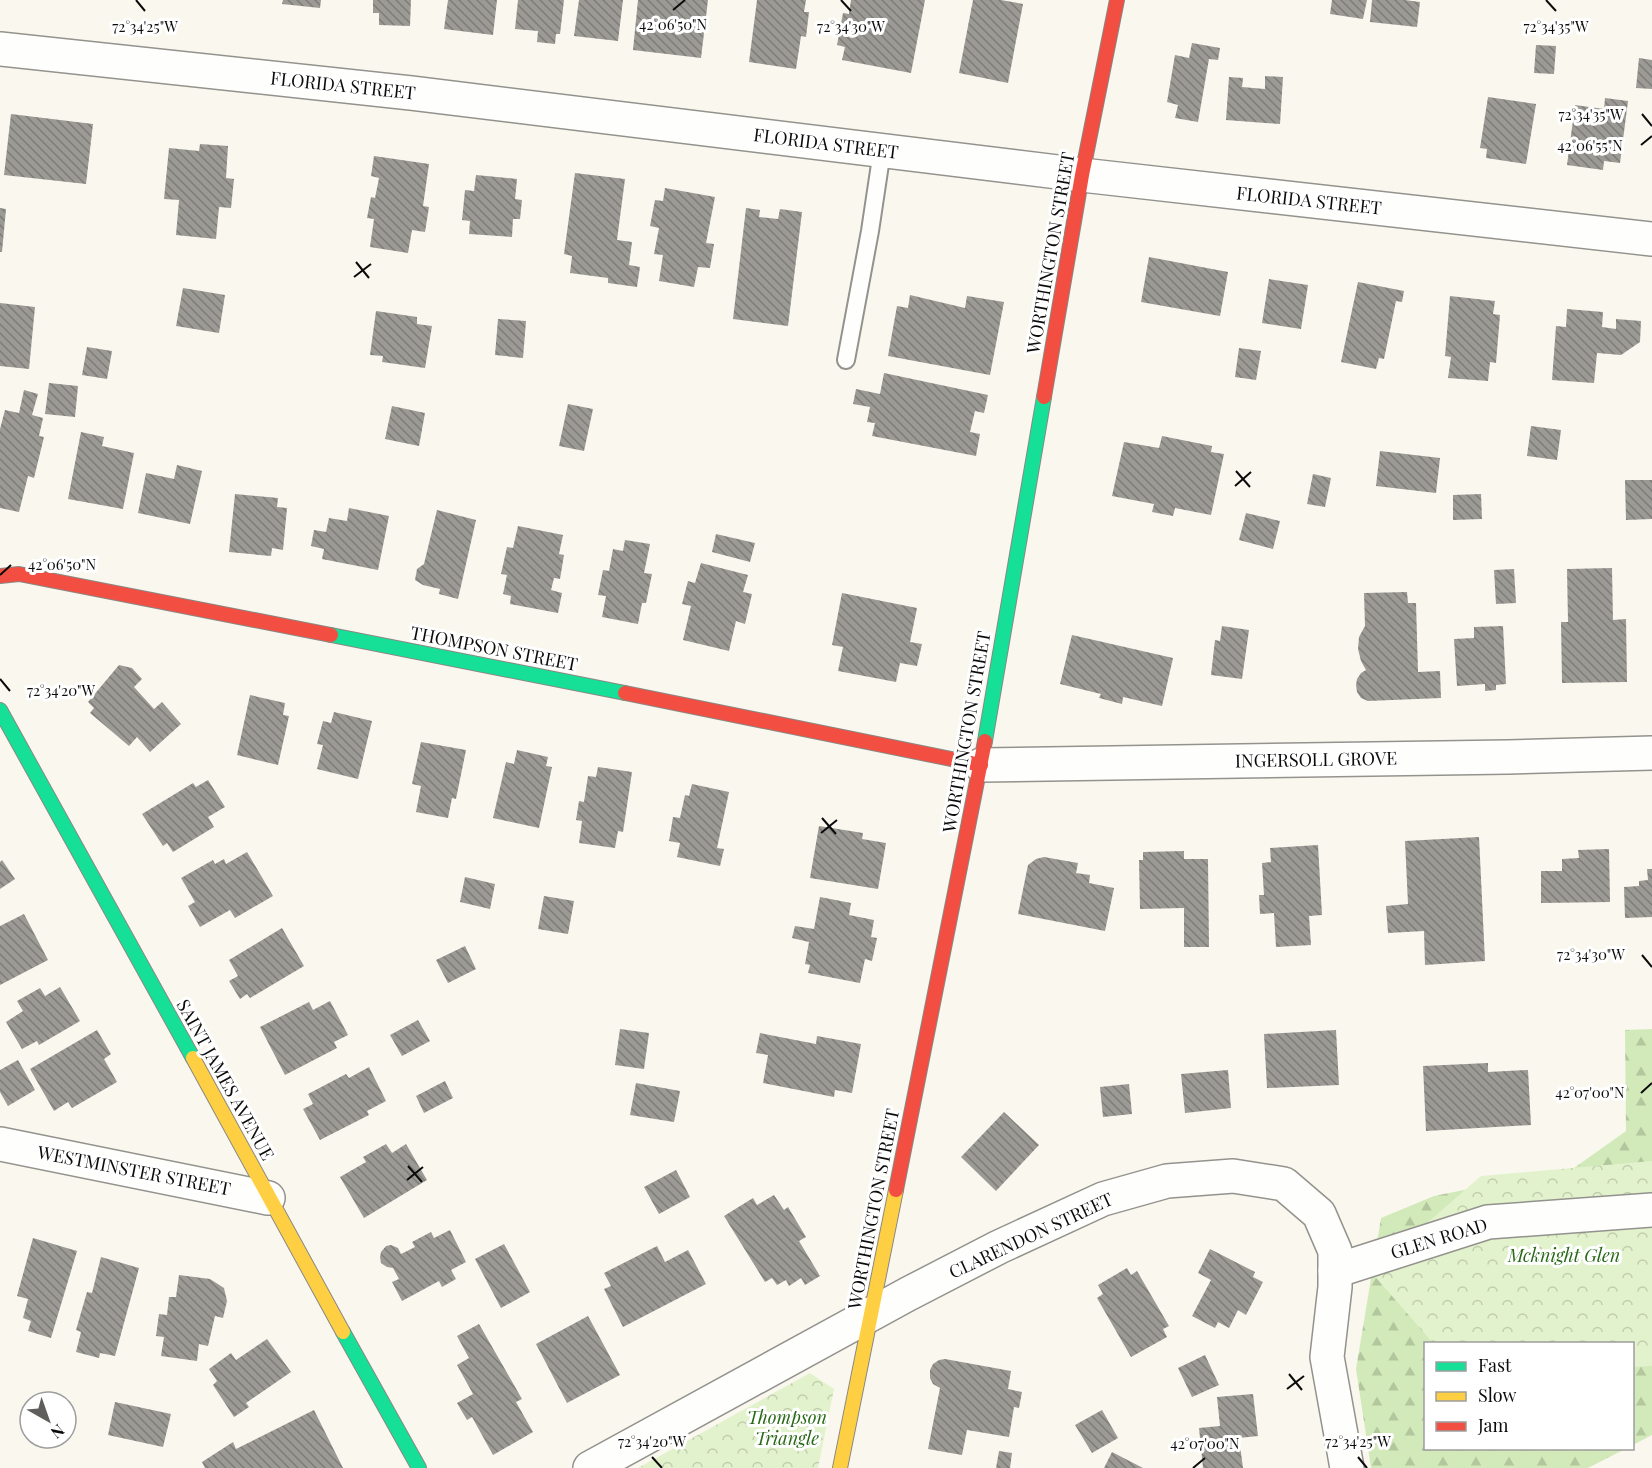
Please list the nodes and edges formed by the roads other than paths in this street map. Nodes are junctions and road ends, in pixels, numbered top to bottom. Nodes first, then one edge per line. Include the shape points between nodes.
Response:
1 (1117, 0) edge
2 (0, 49) edge
3 (882, 151) junction
4 (1082, 175) junction
5 (1652, 239) edge
6 (846, 360) dead end
7 (0, 576) edge
8 (0, 710) edge
9 (1652, 753) edge
10 (981, 765) junction
11 (0, 1144) edge
12 (268, 1198) junction
13 (1652, 1210) edge
14 (1335, 1271) junction
15 (871, 1314) junction
16 (419, 1468) edge
17 (590, 1468) edge
18 (840, 1468) edge
19 (1347, 1468) edge

1 - 4 main road, WORTHINGTON STREET
2 - 3 street, FLORIDA STREET
3 - 4 street, FLORIDA STREET
3 - 6 lane
4 - 5 street, FLORIDA STREET
4 - 10 main road, WORTHINGTON STREET
7 - 10 main road, THOMPSON STREET via 18,574
8 - 12 main road, SAINT JAMES AVENUE
9 - 10 street, INGERSOLL GROVE
10 - 15 main road, WORTHINGTON STREET
11 - 12 street, WESTMINSTER STREET
12 - 16 main road, SAINT JAMES AVENUE
13 - 14 street, GLEN ROAD via 1488,1222
14 - 15 street, CLARENDON STREET via 1335,1251 1320,1214 1284,1184 1233,1176 1167,1181 1103,1199 999,1247
14 - 19 street, CLARENDON STREET via 1327,1357
15 - 17 street, CLARENDON STREET
15 - 18 main road, WORTHINGTON STREET

